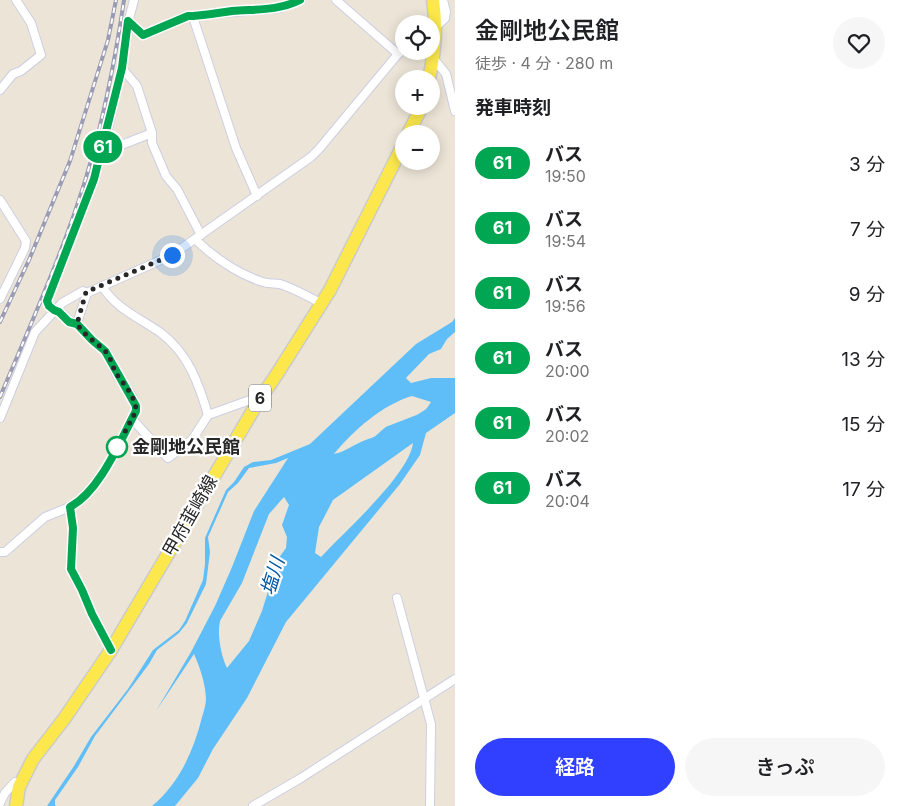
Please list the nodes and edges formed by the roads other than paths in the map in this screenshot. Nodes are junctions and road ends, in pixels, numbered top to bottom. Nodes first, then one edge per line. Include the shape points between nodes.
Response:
1 (16, 0) edge
2 (134, 0) edge
3 (300, 0) edge
4 (336, 0) edge
5 (433, 0) edge
6 (442, 0) edge
7 (433, 15) edge
8 (193, 16) junction
9 (128, 21) junction
10 (440, 21) edge
11 (395, 47) edge
12 (395, 59) edge
13 (435, 60) edge
14 (122, 68) junction
15 (455, 72) edge
16 (446, 74) junction
17 (0, 90) edge
18 (455, 111) edge
19 (152, 133) junction
20 (101, 153) junction
21 (395, 161) edge
22 (257, 196) junction
23 (0, 200) edge
24 (198, 237) junction
25 (102, 286) junction
26 (86, 292) junction
27 (0, 298) edge
28 (322, 304) junction
29 (54, 310) junction
30 (77, 324) junction
31 (258, 402) junction
32 (208, 415) junction
33 (0, 418) edge
34 (132, 419) junction
35 (70, 507) junction
36 (0, 552) edge
37 (397, 598) dead end
38 (111, 650) junction
39 (455, 679) edge
40 (426, 699) junction
41 (17, 784) junction
42 (0, 803) edge
43 (16, 806) edge
44 (253, 806) edge
45 (430, 806) edge

1 - 17 street via 31,23 41,55 13,74
2 - 9 street
3 - 8 street via 270,10
4 - 11 street
5 - 7 main road
6 - 10 street via 445,12
8 - 9 street via 178,19 143,35
8 - 22 street via 236,148
9 - 14 street
12 - 22 street via 319,150
13 - 16 street
14 - 19 street via 137,86
14 - 20 street
15 - 16 street
16 - 18 street
19 - 20 street
19 - 24 street via 152,143 166,176 177,189
20 - 29 street via 47,301
21 - 28 main road, 甲府韮崎線 / 6
22 - 24 street
23 - 27 street via 26,241
24 - 25 street via 172,255
24 - 28 street via 229,266 262,282 296,289
25 - 26 street
25 - 32 street via 112,300 160,333 181,352 191,368
26 - 29 street via 71,297
26 - 30 street
28 - 31 main road, 甲府韮崎線 / 6
29 - 30 street
29 - 33 street via 35,332
30 - 34 street via 110,357 136,406
31 - 32 street via 250,400
31 - 38 main road, 甲府韮崎線 / 6
32 - 34 street via 192,440 168,458
34 - 35 street via 99,479
35 - 36 street via 45,517 5,552
35 - 38 street via 73,528 71,569
37 - 40 street
38 - 41 main road, 甲府韮崎線 / 6
39 - 40 street
40 - 44 street
40 - 45 street via 431,724
41 - 42 street via 5,793
41 - 43 main road, 甲府韮崎線 / 6

